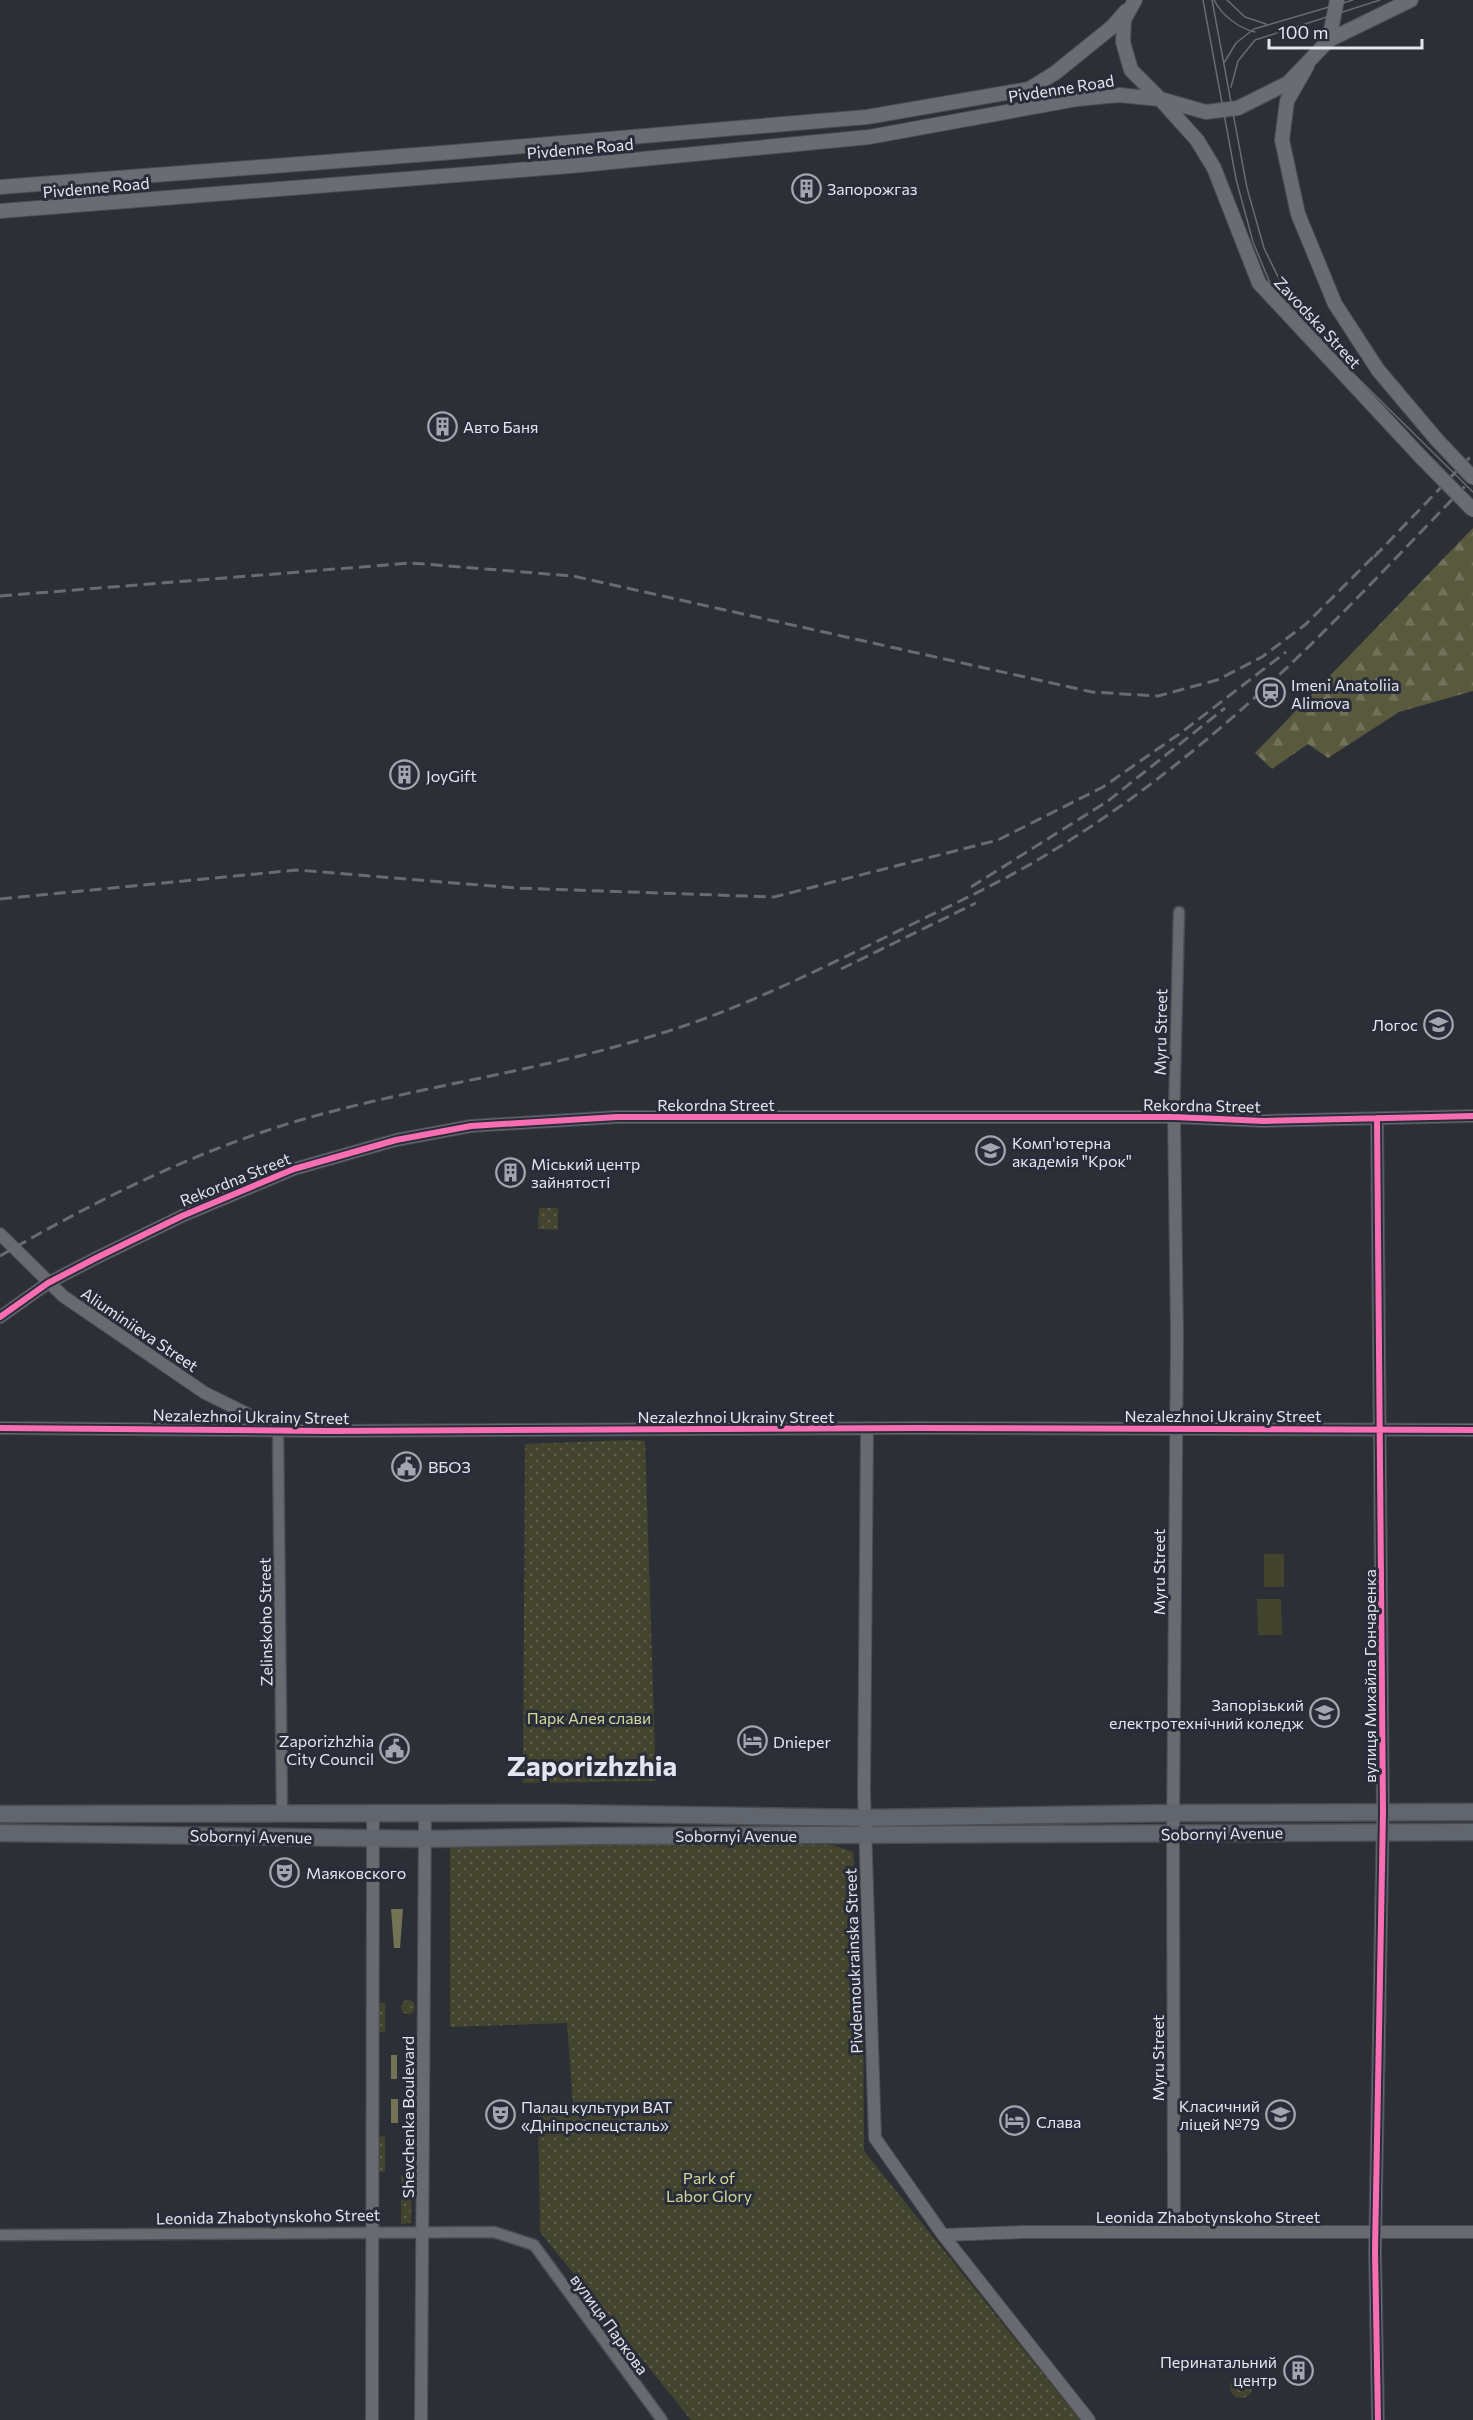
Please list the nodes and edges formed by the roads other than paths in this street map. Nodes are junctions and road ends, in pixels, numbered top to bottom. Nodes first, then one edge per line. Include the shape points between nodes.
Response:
1 (1337, 0) edge
2 (1411, 0) edge
3 (1131, 6) edge
4 (1329, 40) junction
5 (1307, 66) junction
6 (1160, 99) junction
7 (570, 143) junction
8 (289, 165) junction
9 (570, 166) junction
10 (0, 187) edge
11 (293, 188) junction
12 (0, 211) edge
13 (1473, 478) edge
14 (1473, 510) edge
15 (1179, 912) dead end
16 (1473, 1116) edge
17 (1174, 1117) junction
18 (1377, 1118) junction
19 (0, 1234) edge
20 (48, 1283) junction
21 (0, 1317) edge
22 (0, 1428) edge
23 (278, 1429) junction
24 (867, 1429) junction
25 (1175, 1429) junction
26 (1381, 1430) junction
27 (1473, 1430) edge
28 (1383, 1812) junction
29 (1473, 1812) edge
30 (1173, 1813) junction
31 (0, 1814) edge
32 (282, 1814) junction
33 (373, 1814) junction
34 (425, 1814) junction
35 (865, 1827) junction
36 (1381, 1832) junction
37 (1473, 1832) edge
38 (0, 1833) edge
39 (1173, 1834) junction
40 (373, 1837) junction
41 (426, 1839) junction
42 (373, 2231) junction
43 (423, 2231) junction
44 (1174, 2232) junction
45 (1473, 2232) edge
46 (1376, 2233) junction
47 (0, 2235) edge
48 (943, 2235) junction
49 (534, 2245) joint
50 (372, 2420) edge
51 (421, 2420) edge
52 (662, 2420) edge
53 (1089, 2420) edge
54 (1378, 2420) edge

1 - 4 main road
2 - 4 main road
3 - 6 main road, Zavodska Street via 1123,42 1131,70
3 - 7 main road, Pivdenne Road via 1112,27 1029,89 867,117
4 - 5 main road
5 - 6 main road, Pivdenne Road via 1288,83 1238,108 1206,112
5 - 13 main road, Zavodska Street, bridge via 1287,101 1282,140 1298,214 1335,304 1378,370
6 - 9 main road, Pivdenne Road via 1119,95 1087,98 869,137
6 - 14 main road, Zavodska Street, bridge via 1197,140 1214,168 1259,283
7 - 8 main road, Pivdenne Road
7 - 9 main road
8 - 10 main road, Pivdenne Road
8 - 11 main road
9 - 11 main road, Pivdenne Road
11 - 12 main road, Pivdenne Road
15 - 17 street, Myru Street
16 - 18 street, Rekordna Street
17 - 18 street, Rekordna Street via 1263,1121
17 - 20 street, Rekordna Street via 617,1117 471,1126 396,1140 294,1169 182,1215
17 - 25 street, Myru Street
18 - 26 street, вулиця Михайла Гончаренка
19 - 20 street, Aliuminiieva Street
20 - 21 street, Rekordna Street
20 - 23 street, Aliuminiieva Street via 205,1393
22 - 23 street, Nezalezhnoi Ukrainy Street
23 - 24 street, Nezalezhnoi Ukrainy Street
23 - 32 street, Zelinskoho Street
24 - 25 street, Nezalezhnoi Ukrainy Street
24 - 35 street, Pivdennoukrainska Street
25 - 26 street, Nezalezhnoi Ukrainy Street
25 - 30 street, Myru Street
26 - 27 street, Nezalezhnoi Ukrainy Street
26 - 28 street, вулиця Михайла Гончаренка
28 - 29 main road, Sobornyi Avenue
28 - 30 main road, Sobornyi Avenue
28 - 36 street, вулиця Михайла Гончаренка
30 - 35 main road, Sobornyi Avenue
30 - 39 street, Myru Street
31 - 32 main road, Sobornyi Avenue
32 - 33 main road, Sobornyi Avenue
33 - 34 main road, Sobornyi Avenue
33 - 40 street
34 - 35 main road, Sobornyi Avenue
34 - 41 street, Shevchenka Boulevard
35 - 39 main road, Sobornyi Avenue
35 - 41 main road, Sobornyi Avenue
35 - 48 street, Pivdennoukrainska Street via 875,2138
36 - 37 main road, Sobornyi Avenue
36 - 39 main road, Sobornyi Avenue
36 - 46 street, вулиця Михайла Гончаренка
38 - 40 main road, Sobornyi Avenue
39 - 44 street, Myru Street
40 - 41 main road, Sobornyi Avenue
40 - 42 street
41 - 43 street, Shevchenka Boulevard
42 - 43 street, Leonida Zhabotynskoho Street
42 - 47 street, Leonida Zhabotynskoho Street
42 - 50 street
43 - 49 street, Leonida Zhabotynskoho Street via 494,2232
43 - 51 street, Shevchenka Boulevard
44 - 46 street, Leonida Zhabotynskoho Street
44 - 48 street, Leonida Zhabotynskoho Street
45 - 46 street, Leonida Zhabotynskoho Street
46 - 54 street, вулиця Михайла Гончаренка
48 - 53 street, Pivdennoukrainska Street
49 - 52 street, вулиця Паркова

